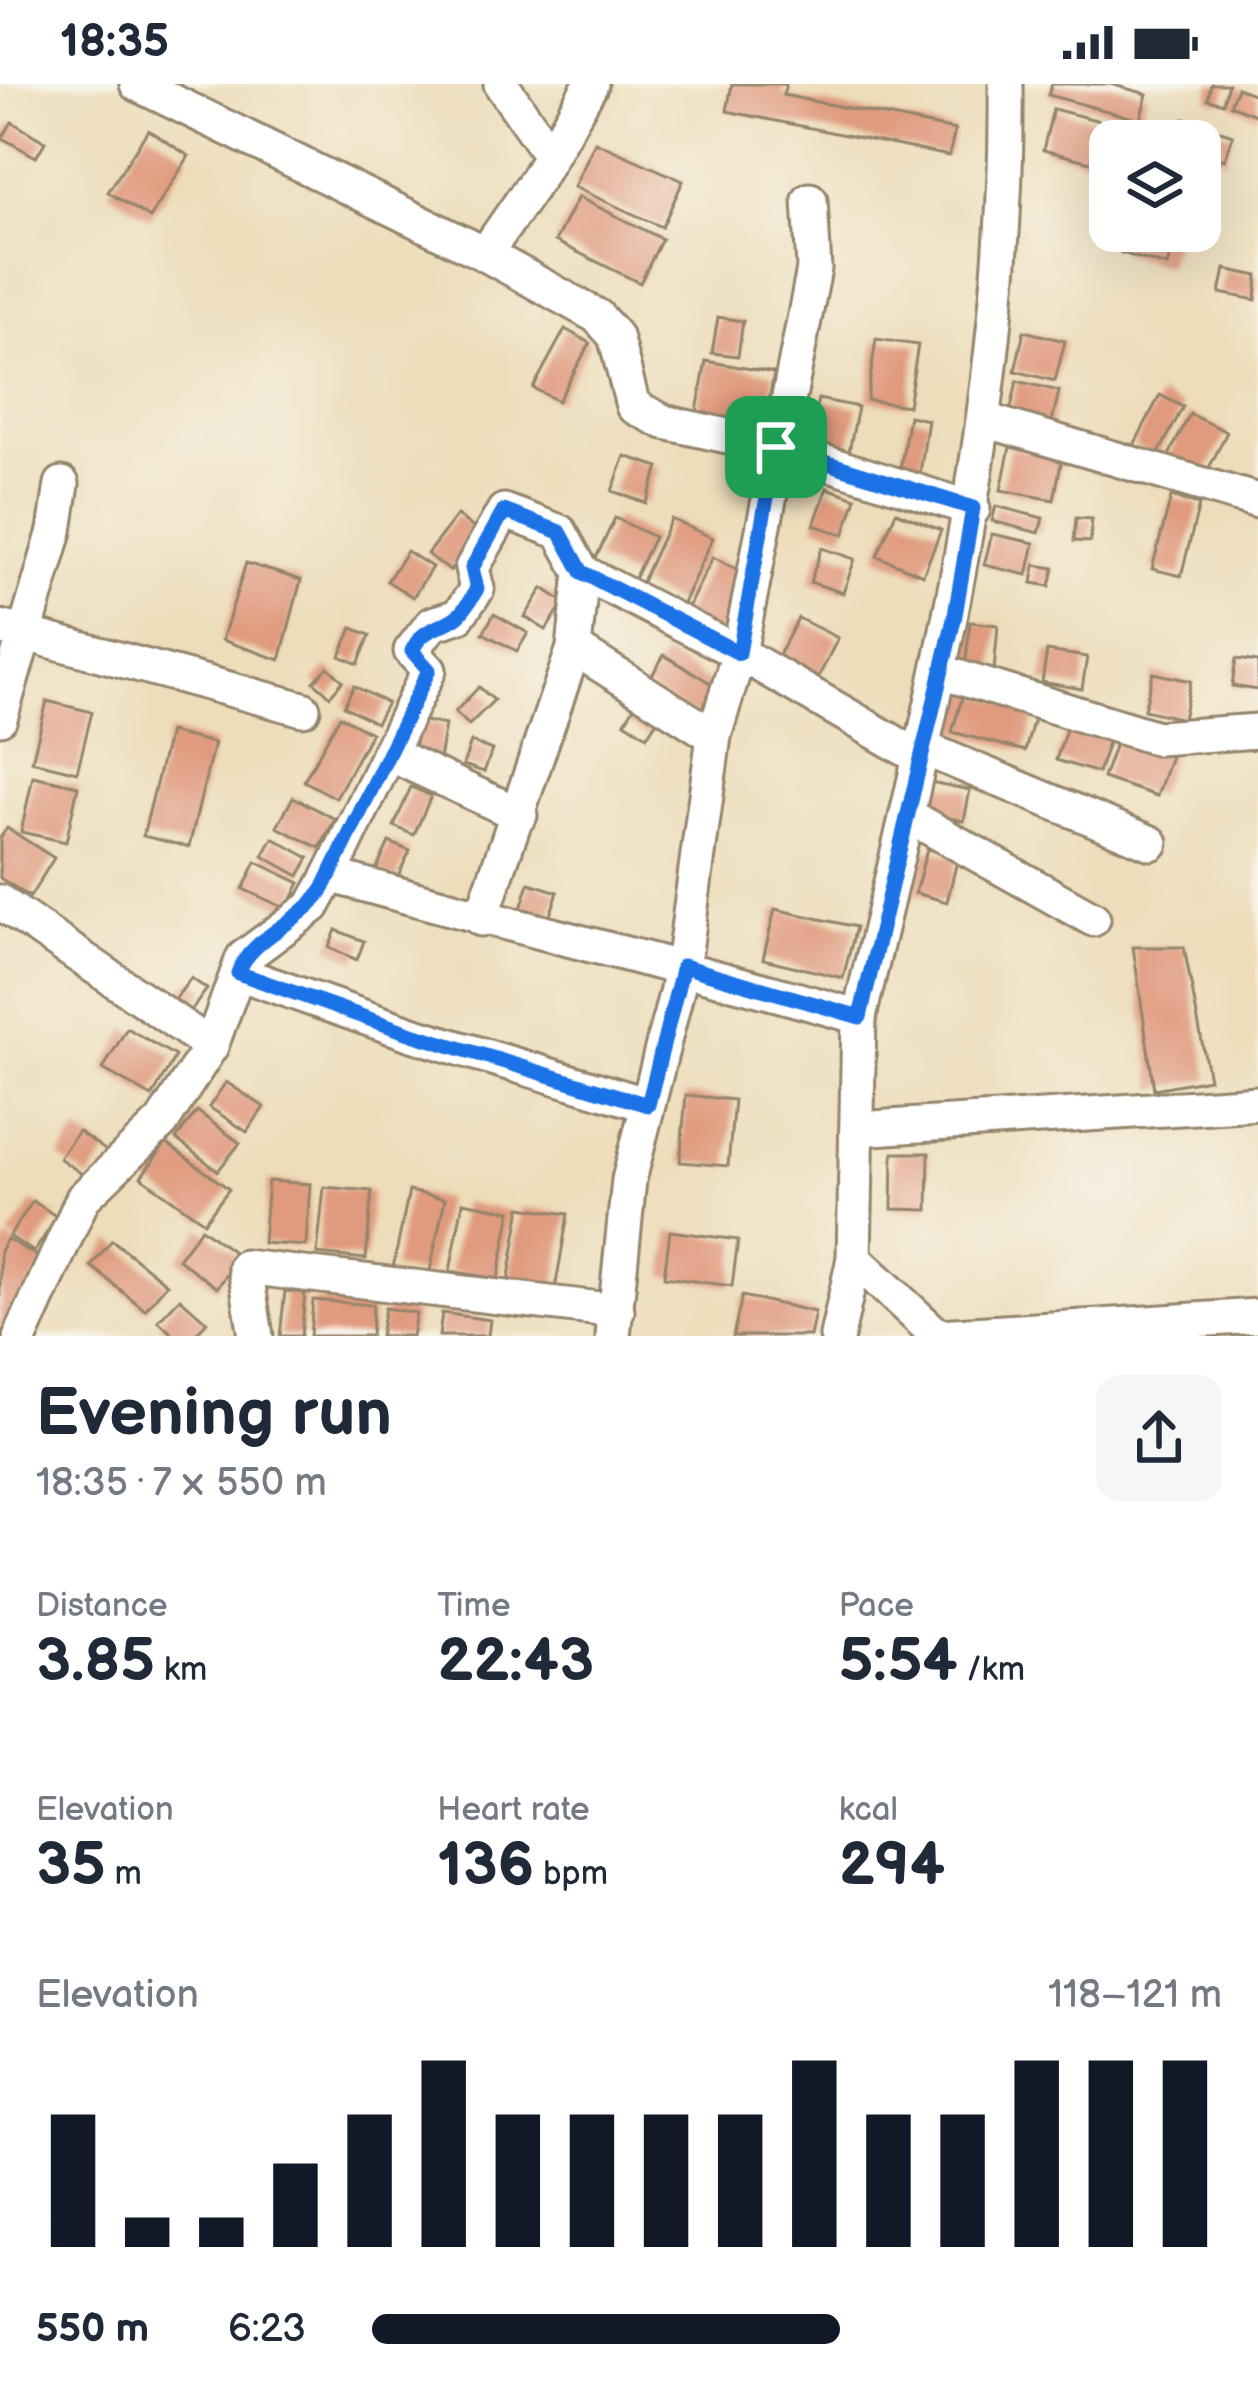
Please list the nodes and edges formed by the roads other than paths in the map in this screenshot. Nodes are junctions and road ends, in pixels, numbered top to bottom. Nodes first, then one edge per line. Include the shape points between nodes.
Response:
1 (137, 84) edge
2 (501, 84) edge
3 (591, 84) edge
4 (1006, 84) edge
5 (548, 152) junction
6 (810, 200) dead end
7 (485, 254) junction
8 (986, 420) junction
9 (776, 447) junction
10 (62, 484) dead end
11 (1258, 501) edge
12 (973, 508) junction
13 (582, 572) junction
14 (12, 631) edge
15 (574, 648) junction
16 (739, 653) junction
17 (941, 672) junction
18 (303, 710) dead end
19 (0, 718) edge
20 (1258, 730) edge
21 (714, 736) junction
22 (388, 753) junction
23 (922, 753) junction
24 (520, 815) junction
25 (908, 815) junction
26 (1151, 843) dead end
27 (330, 875) junction
28 (0, 902) edge
29 (481, 919) junction
30 (1093, 919) dead end
31 (683, 966) junction
32 (238, 973) junction
33 (860, 1017) junction
34 (212, 1046) junction
35 (1258, 1102) edge
36 (648, 1105) junction
37 (857, 1129) junction
38 (854, 1258) junction
39 (1258, 1316) edge
40 (615, 1323) edge
41 (21, 1336) edge
42 (256, 1336) edge
43 (837, 1336) edge

1 - 7 street
2 - 5 street
3 - 5 street
4 - 8 street
5 - 7 street
6 - 9 street via 814,269
7 - 9 street via 596,316 615,336 633,406 664,422
8 - 11 street
8 - 12 street
9 - 12 street
9 - 16 street
10 - 14 street via 55,531
12 - 17 street
13 - 15 street
13 - 16 street
13 - 22 street via 560,532 504,511 472,568 477,589 458,616 432,624 416,641 412,651 429,670
14 - 18 street
14 - 19 street
15 - 21 street
15 - 24 street
16 - 21 street
16 - 23 street
17 - 20 street via 1157,737
17 - 23 street
21 - 31 street
22 - 24 street
22 - 27 street
23 - 25 street
23 - 26 street
24 - 29 street
25 - 30 street
25 - 33 street
27 - 29 street
27 - 32 street via 313,906 244,958
28 - 34 street
29 - 31 street
31 - 33 street
31 - 36 street
32 - 34 street
32 - 36 street
33 - 37 street
34 - 41 street via 162,1122 83,1198
35 - 37 street
36 - 40 street via 629,1180
37 - 38 street
38 - 39 street via 938,1336
38 - 43 street
40 - 42 street via 245,1267

